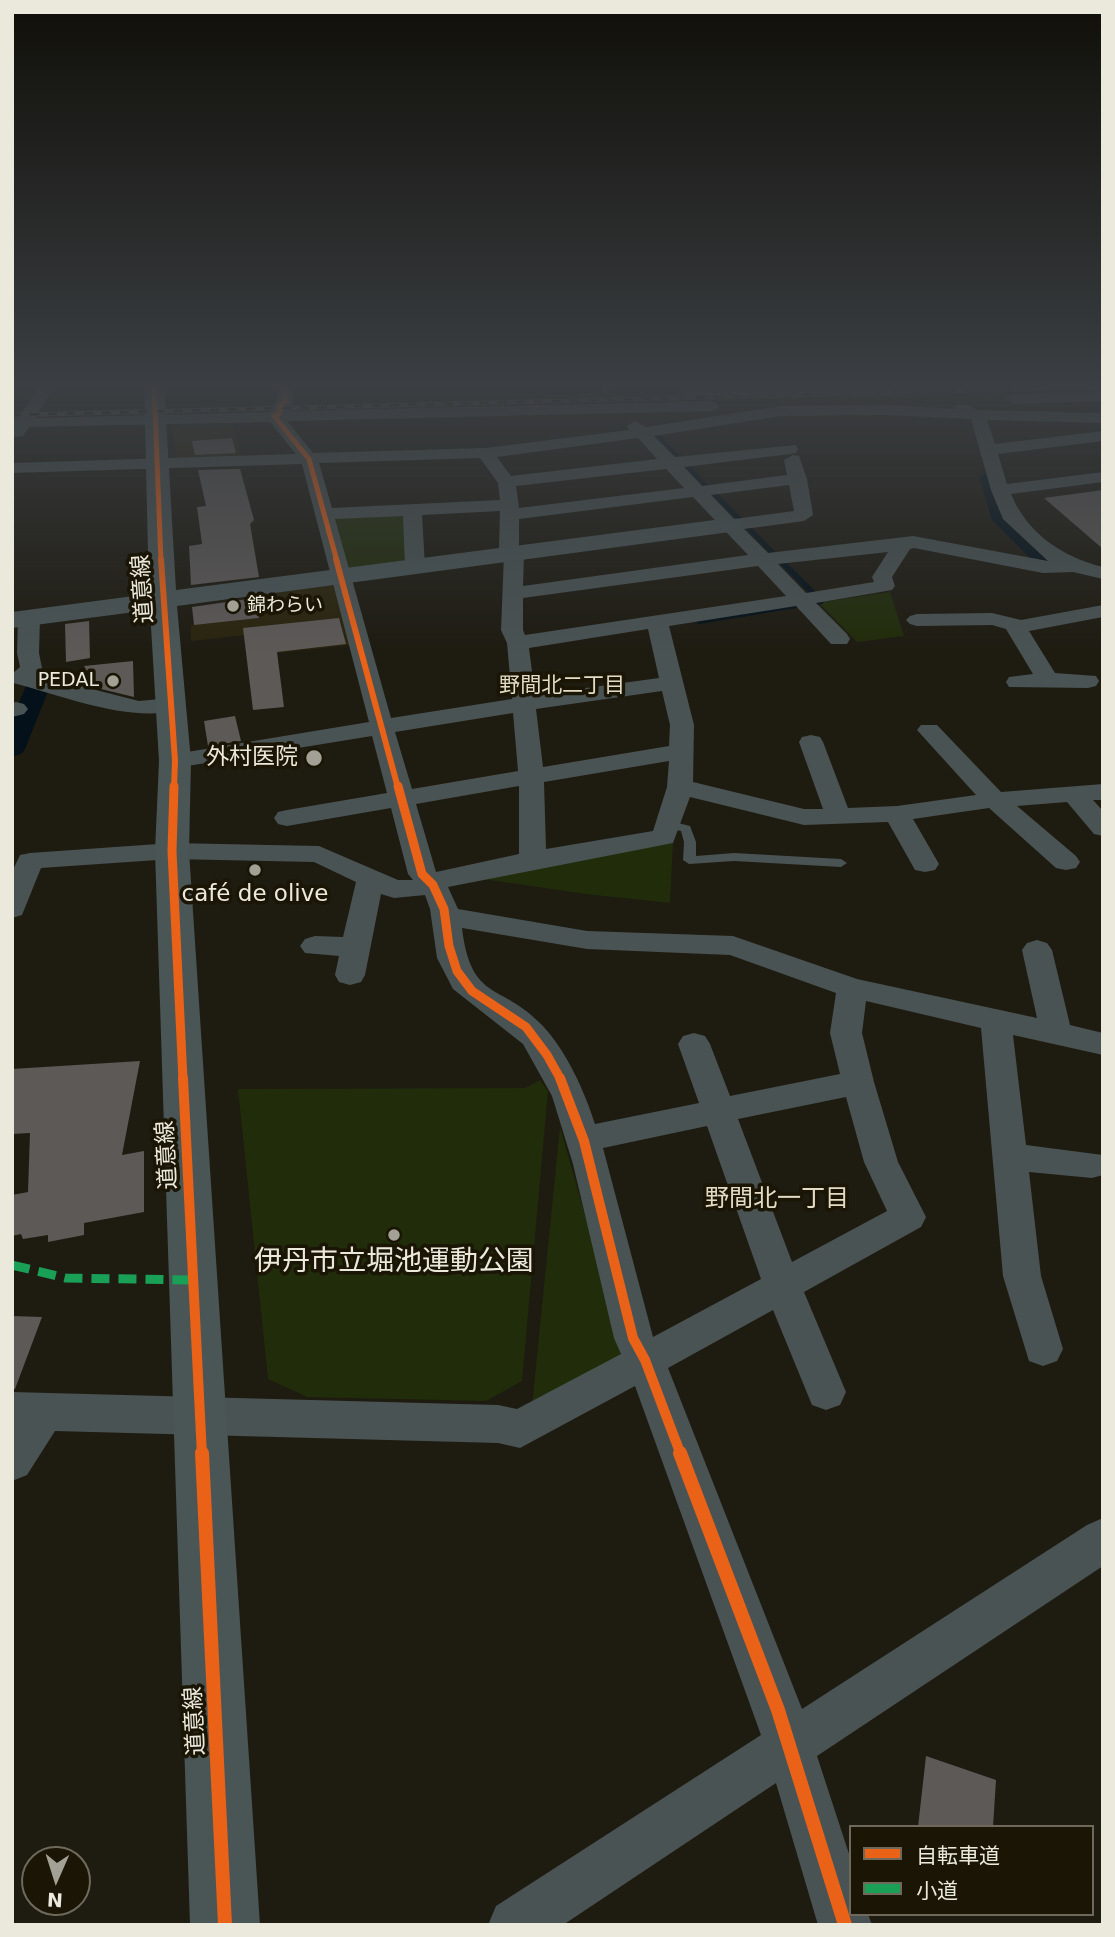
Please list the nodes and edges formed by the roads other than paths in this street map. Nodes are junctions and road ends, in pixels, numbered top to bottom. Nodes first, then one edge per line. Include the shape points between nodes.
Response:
1 (156, 474) edge
2 (314, 474) edge
3 (500, 474) edge
4 (573, 474) edge
5 (682, 474) edge
6 (796, 474) edge
7 (996, 474) edge
8 (1103, 477) edge
9 (797, 479) junction
10 (508, 482) junction
11 (1000, 490) junction
12 (698, 492) junction
13 (412, 510) junction
14 (509, 510) junction
15 (326, 514) junction
16 (730, 525) junction
17 (903, 545) junction
18 (1093, 552) dead end
19 (514, 554) junction
20 (765, 560) junction
21 (1064, 562) junction
22 (415, 566) junction
23 (1103, 573) edge
24 (341, 576) junction
25 (515, 593) junction
26 (802, 599) junction
27 (163, 600) junction
28 (1103, 611) edge
29 (21, 619) edge
30 (1015, 619) junction
31 (917, 620) dead end
32 (657, 622) junction
33 (839, 639) dead end
34 (518, 643) junction
35 (1048, 680) junction
36 (1088, 681) dead end
37 (670, 682) junction
38 (1017, 682) dead end
39 (523, 704) junction
40 (171, 705) junction
41 (384, 727) junction
42 (929, 730) dead end
43 (811, 742) dead end
44 (682, 751) junction
45 (175, 761) junction
46 (531, 775) junction
47 (680, 787) junction
48 (1103, 792) edge
49 (1073, 793) junction
50 (403, 797) junction
51 (995, 800) junction
52 (897, 814) junction
53 (838, 816) junction
54 (286, 818) dead end
55 (666, 824) junction
56 (1103, 828) edge
57 (172, 851) junction
58 (533, 860) junction
59 (21, 862) edge
60 (1066, 862) dead end
61 (841, 863) dead end
62 (925, 864) dead end
63 (370, 879) junction
64 (433, 883) junction
65 (12, 909) edge
66 (449, 916) junction
67 (315, 946) dead end
68 (1037, 950) dead end
69 (852, 988) junction
70 (996, 1022) junction
71 (1056, 1034) junction
72 (694, 1044) dead end
73 (1103, 1044) edge
74 (858, 1082) junction
75 (719, 1110) junction
76 (584, 1139) junction
77 (1010, 1157) junction
78 (1092, 1165) dead end
79 (783, 1287) junction
80 (1043, 1349) dead end
81 (645, 1360) junction
82 (826, 1392) dead end
83 (28, 1412) edge
84 (201, 1417) junction
85 (12, 1461) edge
86 (1103, 1540) edge
87 (789, 1746) junction
88 (225, 1925) edge
89 (516, 1925) edge
90 (845, 1925) edge

1 - 27 street, 道意線
2 - 15 street
3 - 10 street
4 - 10 street
5 - 12 street
6 - 9 street
7 - 11 street
8 - 11 street
9 - 12 street
9 - 16 street via 804,515
10 - 14 street
11 - 21 street via 1012,519
12 - 14 street
12 - 16 street
13 - 14 street
13 - 15 street
13 - 22 street
14 - 19 street via 509,549
15 - 24 street
16 - 19 street
16 - 20 street
17 - 20 street
17 - 21 street via 913,542 1043,567
17 - 26 street via 883,578 885,586
18 - 21 street
19 - 22 street
19 - 25 street
20 - 25 street
20 - 26 street
21 - 23 street
22 - 24 street
24 - 27 street
24 - 41 street
25 - 34 street via 512,630
26 - 32 street
26 - 33 street
27 - 29 street
27 - 40 street, 道意線
28 - 30 street
29 - 40 street via 31,668 21,678 139,708
30 - 31 street
30 - 35 street via 1028,652
32 - 34 street
32 - 37 street
34 - 39 street
35 - 36 street
35 - 38 street
37 - 39 street
37 - 44 street via 682,726
39 - 41 street
39 - 46 street
40 - 45 street, 道意線
41 - 45 street
41 - 50 street
42 - 51 street
43 - 53 street
44 - 46 street
44 - 47 street
45 - 57 street, 道意線
46 - 50 street
46 - 58 street
47 - 53 street via 804,817
47 - 55 street
48 - 49 street
49 - 51 street
49 - 56 street
50 - 54 street
50 - 64 street via 422,874
51 - 52 street
51 - 60 street
52 - 53 street
52 - 62 street
55 - 58 street via 664,837
55 - 61 lane via 686,829 689,860 734,857
57 - 59 street
57 - 63 street via 319,854
57 - 84 street, 道意線
58 - 64 street
59 - 65 street
63 - 64 street via 394,889
63 - 67 street via 353,961
64 - 66 street
66 - 69 street via 587,940 733,946
66 - 76 street via 457,971 470,988 533,1034 557,1073
68 - 71 street
69 - 70 street
69 - 74 street via 846,1033
70 - 71 street
70 - 77 street
71 - 73 street
72 - 75 street
74 - 75 street
74 - 79 street via 881,1162 908,1217
75 - 76 street
75 - 79 street
76 - 81 street via 633,1338
77 - 78 street
77 - 80 street via 1022,1276
79 - 81 street
79 - 82 street
81 - 84 street via 520,1429 498,1424
81 - 87 street
83 - 84 street
83 - 85 street
84 - 88 street, 道意線
86 - 87 street
87 - 89 street
87 - 90 street

